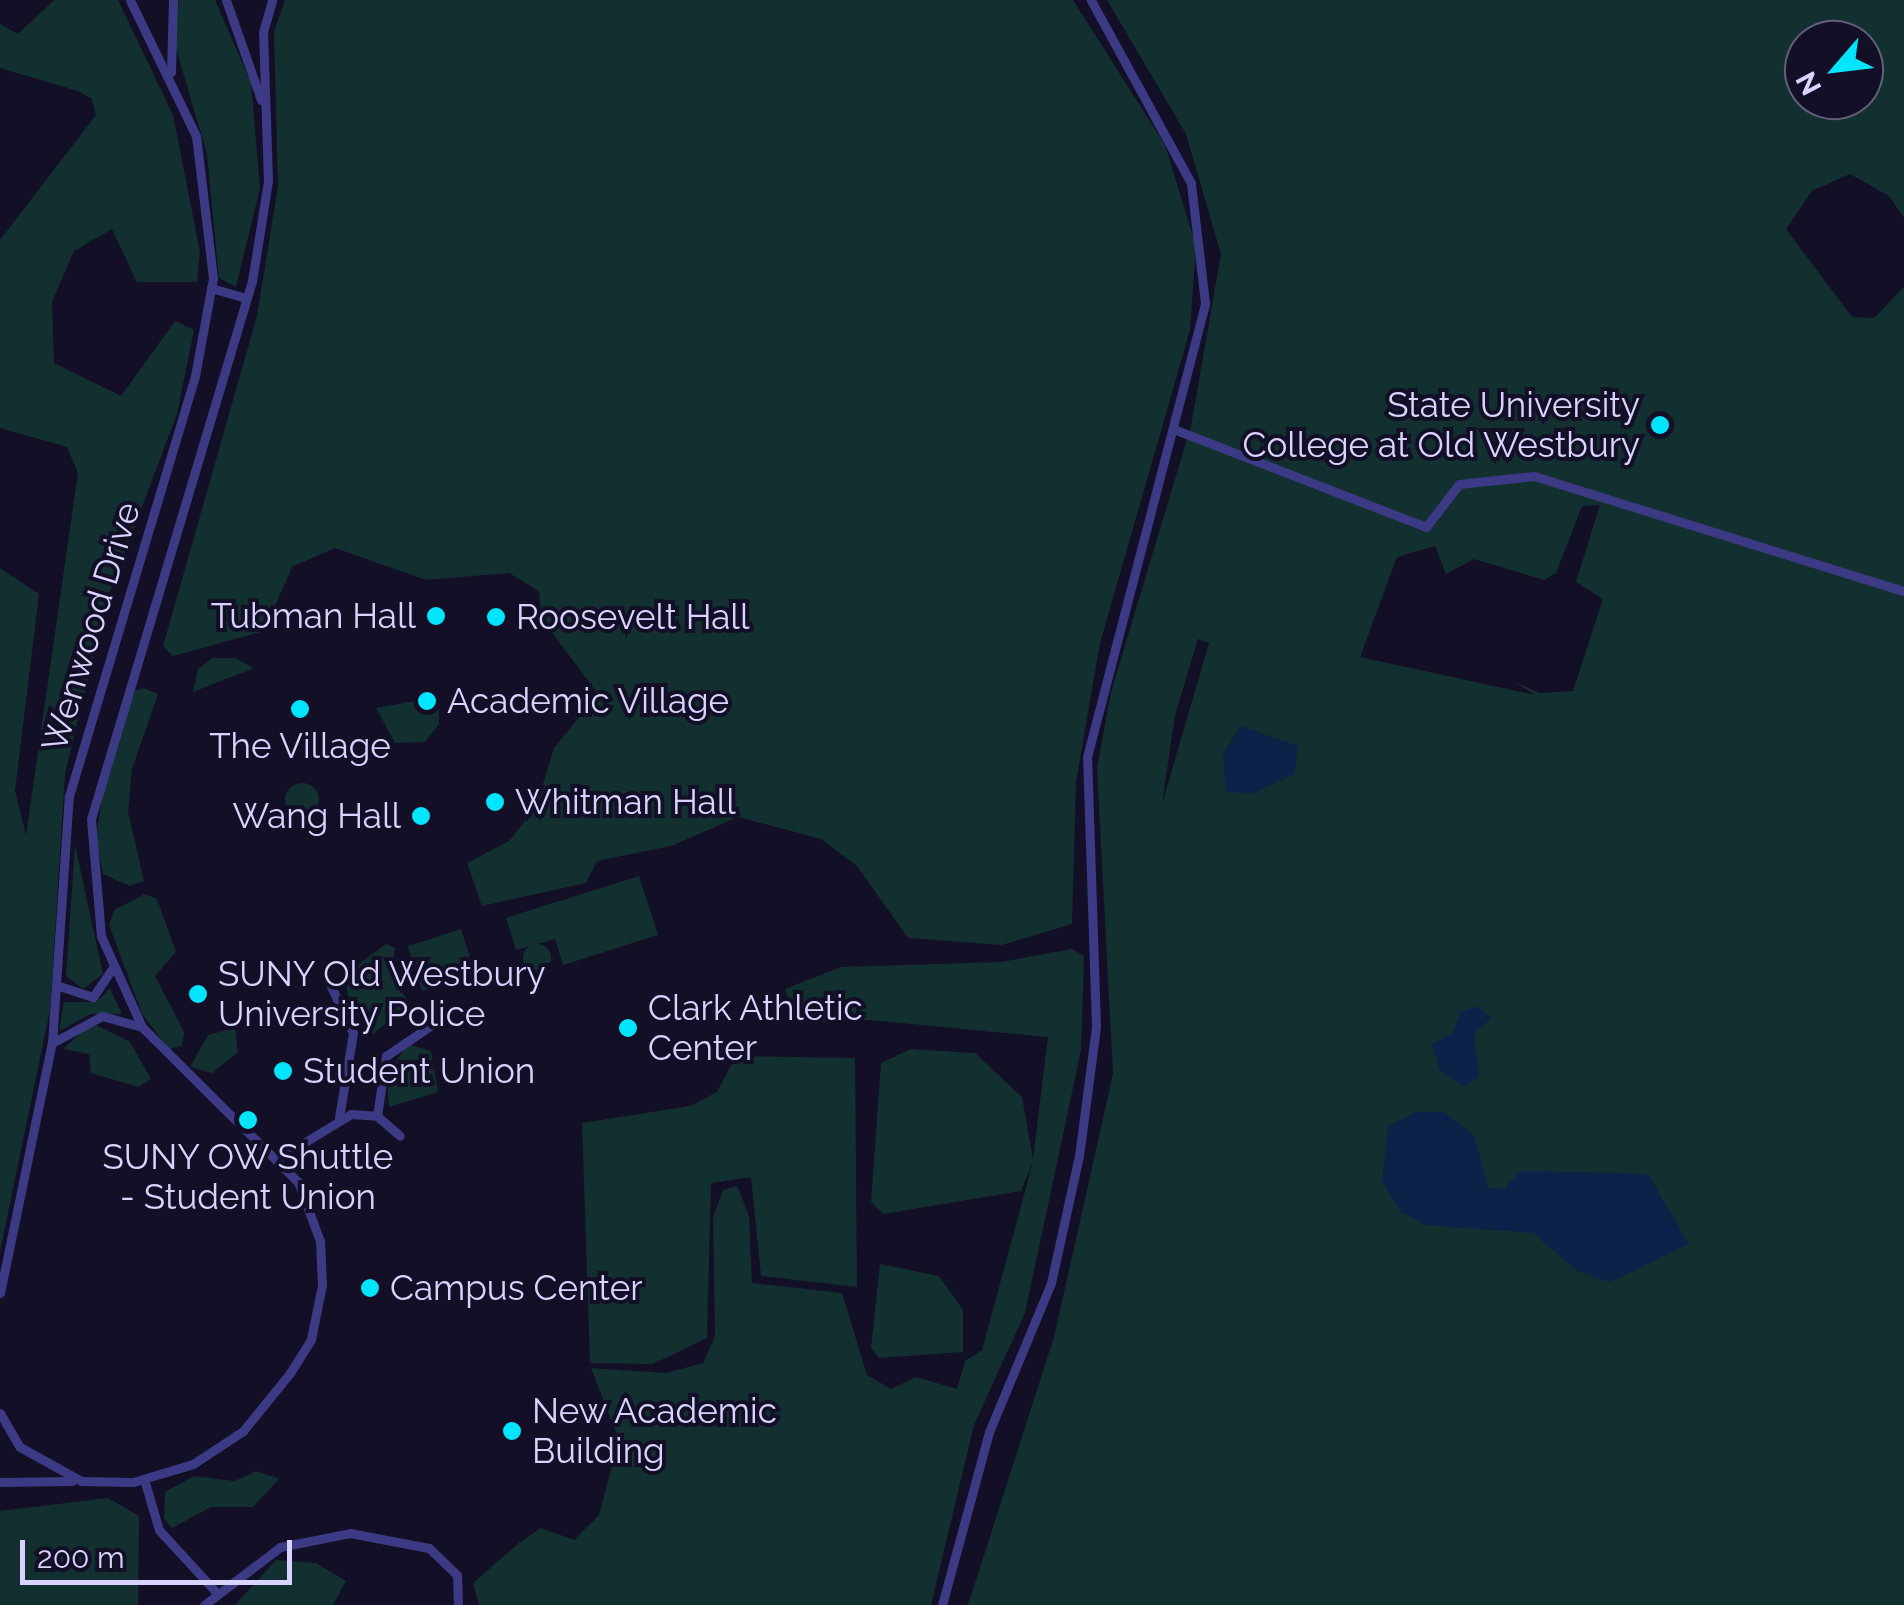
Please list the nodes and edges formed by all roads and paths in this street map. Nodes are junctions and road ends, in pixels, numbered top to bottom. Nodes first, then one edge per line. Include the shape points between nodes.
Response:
1 (130, 0) edge
2 (173, 0) edge
3 (226, 0) edge
4 (272, 0) edge
5 (1091, 0) edge
6 (171, 74) junction
7 (266, 118) junction
8 (211, 288) junction
9 (247, 298) junction
10 (1176, 430) junction
11 (1904, 591) edge
12 (112, 969) junction
13 (329, 982) dead end
14 (59, 986) junction
15 (448, 1013) dead end
16 (142, 1027) junction
17 (52, 1043) junction
18 (377, 1116) junction
19 (339, 1118) junction
20 (400, 1136) dead end
21 (279, 1158) junction
22 (0, 1293) edge
23 (0, 1413) edge
24 (144, 1480) junction
25 (81, 1481) junction
26 (0, 1482) edge
27 (217, 1593) junction
28 (204, 1605) edge
29 (458, 1605) edge
30 (942, 1605) edge

1 - 6 street
2 - 6 street
3 - 7 street
4 - 7 street
5 - 10 street via 1174,138 1202,227 1200,334
6 - 8 street, Wenwood Drive via 204,173
7 - 9 street via 267,193
8 - 9 street
8 - 14 street, Wenwood Drive via 195,376 70,796
9 - 12 street via 95,791 92,892
10 - 11 street via 1240,448 1308,488 1426,527 1452,488 1503,474
10 - 30 street via 1087,757 1096,1026 1078,1156 1051,1283 989,1432
12 - 14 street via 92,998
12 - 16 street
13 - 19 street via 353,1033
14 - 17 street, Wenwood Drive
15 - 18 street via 386,1056
16 - 17 street via 102,1016
16 - 21 street
17 - 22 street, Wenwood Drive
18 - 19 street
18 - 20 street
19 - 21 street
21 - 24 street via 307,1198 320,1241 310,1339 243,1431 193,1464
23 - 25 street via 20,1448
24 - 25 street
24 - 27 street via 159,1530
25 - 26 street
27 - 28 street
27 - 29 street via 280,1547 350,1533 429,1548 457,1576

